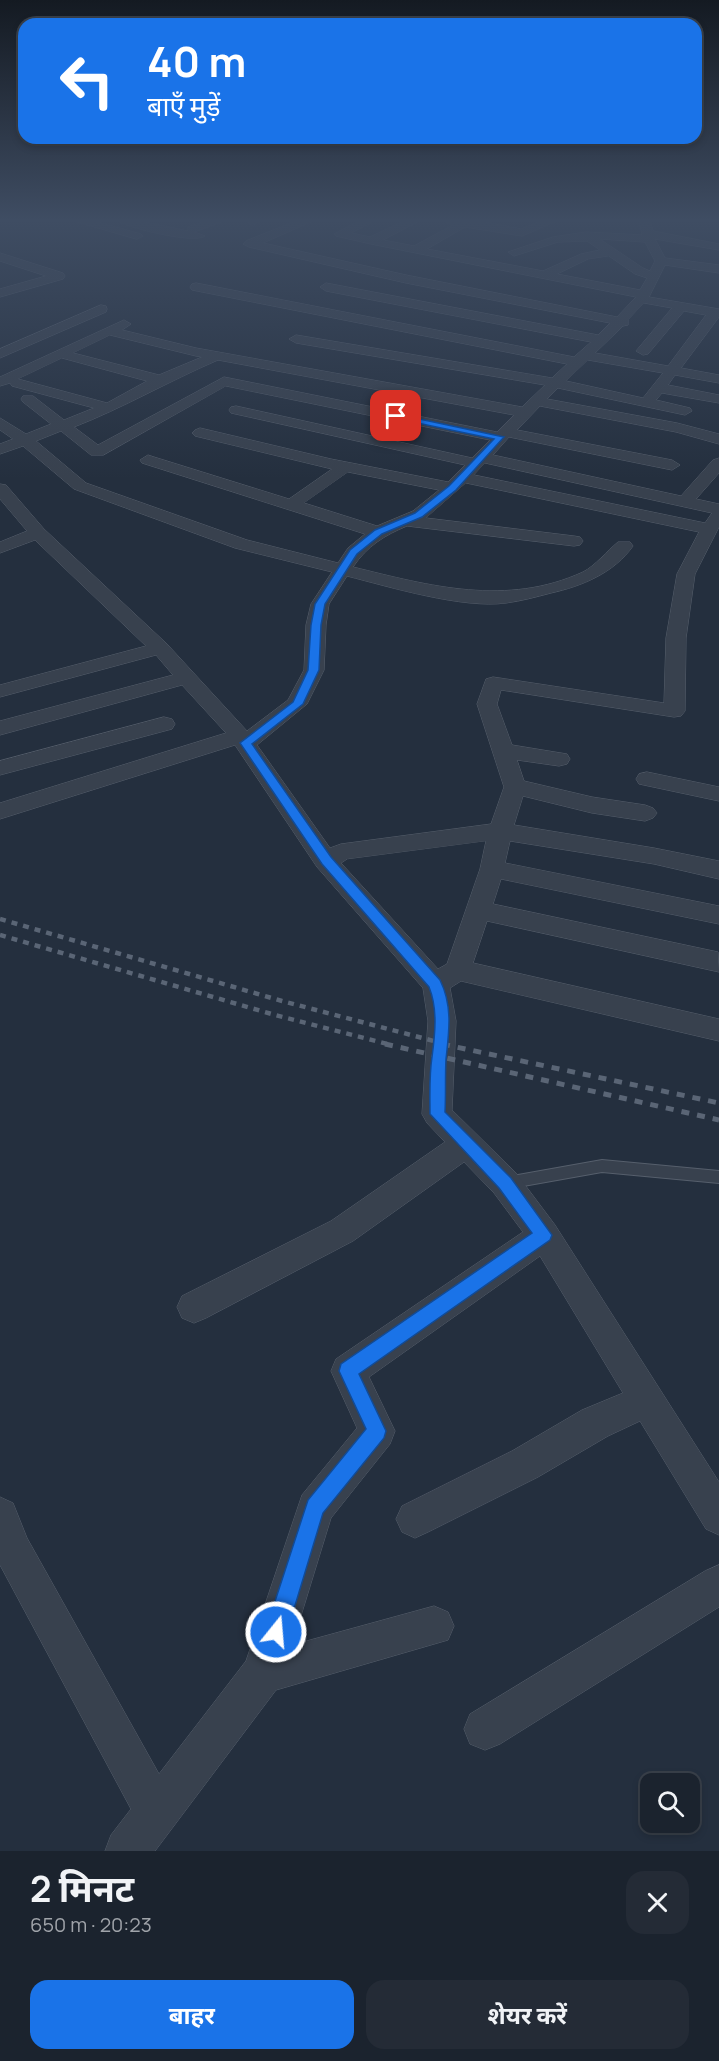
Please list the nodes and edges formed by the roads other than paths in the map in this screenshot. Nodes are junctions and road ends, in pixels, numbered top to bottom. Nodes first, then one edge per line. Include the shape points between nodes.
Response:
1 (290, 306) edge
2 (399, 306) edge
3 (546, 306) edge
4 (636, 306) edge
5 (681, 306) edge
6 (683, 306) edge
7 (293, 307) joint
8 (101, 309) dead end
9 (717, 313) edge
10 (133, 320) dead end
11 (623, 322) junction
12 (109, 331) junction
13 (296, 339) dead end
14 (213, 340) dead end
15 (604, 343) junction
16 (0, 354) edge
17 (61, 354) junction
18 (216, 356) junction
19 (659, 356) junction
20 (581, 359) junction
21 (322, 360) dead end
22 (706, 362) dead end
23 (719, 379) edge
24 (160, 380) junction
25 (2, 381) edge
26 (555, 384) junction
27 (659, 388) junction
28 (519, 394) dead end
29 (28, 399) dead end
30 (719, 399) edge
31 (534, 403) junction
32 (645, 404) junction
33 (109, 408) junction
34 (236, 410) dead end
35 (685, 411) dead end
36 (0, 423) edge
37 (66, 426) junction
38 (200, 433) dead end
39 (503, 435) junction
40 (719, 439) edge
41 (27, 441) junction
42 (0, 449) edge
43 (148, 460) dead end
44 (477, 460) junction
45 (719, 463) edge
46 (672, 465) dead end
47 (345, 467) junction
48 (457, 483) junction
49 (1, 492) edge
50 (685, 501) junction
51 (291, 505) junction
52 (719, 509) edge
53 (406, 521) junction
54 (714, 522) edge
55 (378, 532) junction
56 (38, 533) junction
57 (574, 541) dead end
58 (624, 546) dead end
59 (0, 548) edge
60 (343, 570) junction
61 (160, 648) junction
62 (187, 677) junction
63 (0, 691) edge
64 (164, 724) dead end
65 (0, 728) edge
66 (243, 740) junction
67 (503, 751) junction
68 (559, 759) dead end
69 (0, 768) edge
70 (647, 779) dead end
71 (515, 787) junction
72 (719, 794) edge
73 (0, 811) edge
74 (645, 813) dead end
75 (500, 831) junction
76 (326, 861) junction
77 (492, 869) junction
78 (719, 870) edge
79 (478, 910) junction
80 (719, 915) edge
81 (718, 962) edge
82 (446, 977) junction
83 (719, 1030) edge
84 (466, 1144) junction
85 (719, 1177) edge
86 (505, 1183) junction
87 (544, 1235) junction
88 (194, 1307) dead end
89 (647, 1400) junction
90 (708, 1476) edge
91 (0, 1516) edge
92 (719, 1516) edge
93 (415, 1519) dead end
94 (719, 1585) edge
95 (434, 1626) dead end
96 (263, 1673) junction
97 (485, 1729) dead end
98 (157, 1813) junction
99 (127, 1851) edge

1 - 7 street
2 - 15 street
3 - 11 street
4 - 11 street
5 - 19 street
6 - 9 street
7 - 20 street
8 - 16 street
9 - 19 street
10 - 12 street
11 - 15 street
12 - 17 street
12 - 18 street
13 - 26 street
14 - 21 street
15 - 20 street
17 - 24 street
17 - 25 street
18 - 24 street
18 - 31 street
19 - 20 street
19 - 22 street
19 - 23 street
19 - 27 street
20 - 26 street
24 - 33 street
25 - 33 street
26 - 31 street
26 - 32 street
27 - 30 street
27 - 32 street
28 - 31 street
29 - 37 street
31 - 39 street
31 - 40 street
32 - 35 street
33 - 37 street
34 - 44 street
36 - 41 street
37 - 39 street via 97,452 224,381
37 - 41 street
38 - 47 street
39 - 44 street
39 - 46 street
41 - 42 street
41 - 60 street via 81,486 241,544
43 - 51 street
44 - 48 street
44 - 50 street
45 - 50 street
47 - 48 street
47 - 51 street
48 - 53 street
48 - 54 street
49 - 56 street
50 - 52 street
51 - 55 street
53 - 55 street
53 - 57 street
54 - 67 street via 686,574 676,638 674,711 493,683 488,704
55 - 60 street via 354,552
56 - 59 street
56 - 61 street
58 - 60 street via 591,575 504,598 419,589
60 - 66 street via 320,604 314,670 297,704
61 - 62 street
61 - 63 street
62 - 65 street
62 - 66 street
64 - 69 street
66 - 73 street
66 - 76 street
67 - 68 street
67 - 71 street
70 - 72 street
71 - 74 street
71 - 75 street
75 - 76 street via 341,852
75 - 77 street
75 - 78 street via 654,855
76 - 82 street
77 - 79 street
77 - 80 street
79 - 81 street
79 - 82 street
82 - 83 street
82 - 84 street via 441,1000 437,1114
84 - 86 street
84 - 88 street via 342,1231
85 - 86 lane via 602,1166
86 - 87 street
87 - 89 street
87 - 96 street via 348,1371 377,1431 315,1508
89 - 90 street
89 - 93 street via 595,1423 525,1464
90 - 92 street
91 - 98 street via 12,1549
94 - 97 street
95 - 96 street
96 - 98 street
98 - 99 street

